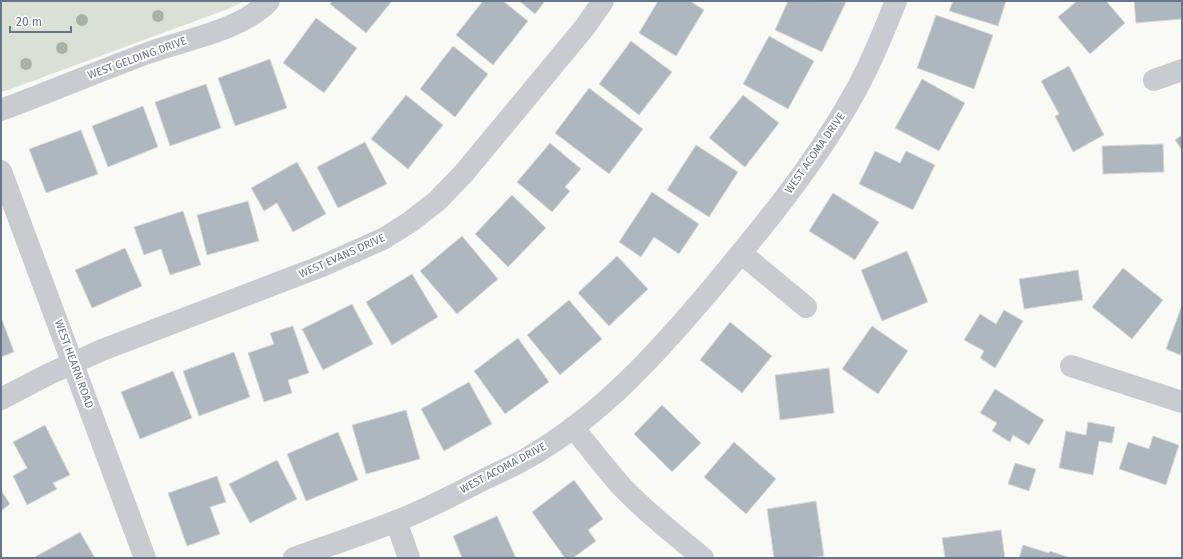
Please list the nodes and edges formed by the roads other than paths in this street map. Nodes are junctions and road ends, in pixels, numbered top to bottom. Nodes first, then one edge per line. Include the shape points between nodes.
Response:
1 (269, 1) edge
2 (602, 1) edge
3 (896, 1) edge
4 (1182, 70) edge
5 (1154, 80) dead end
6 (1, 110) edge
7 (1, 171) edge
8 (741, 253) junction
9 (806, 307) dead end
10 (73, 363) junction
11 (1071, 366) dead end
12 (1, 399) edge
13 (1182, 402) edge
14 (574, 427) junction
15 (396, 521) junction
16 (145, 558) edge
17 (294, 558) edge
18 (410, 558) edge
19 (703, 558) edge

1 - 6 street, WEST GELDING DRIVE via 246,19 227,27 146,53
2 - 10 street, WEST EVANS DRIVE via 585,27 464,173 437,201 410,222 383,239 322,266
3 - 8 street, WEST ACOMA DRIVE via 881,39 848,104 821,148
4 - 5 street
7 - 10 street, WEST HEARN ROAD
8 - 9 street
8 - 14 street, WEST ACOMA DRIVE via 678,329 619,389
10 - 12 street, WEST EVANS DRIVE
10 - 16 street, WEST HEARN ROAD
11 - 13 street
14 - 15 street, WEST ACOMA DRIVE via 529,457
14 - 19 street via 622,486 659,522
15 - 17 street, WEST ACOMA DRIVE
15 - 18 street

